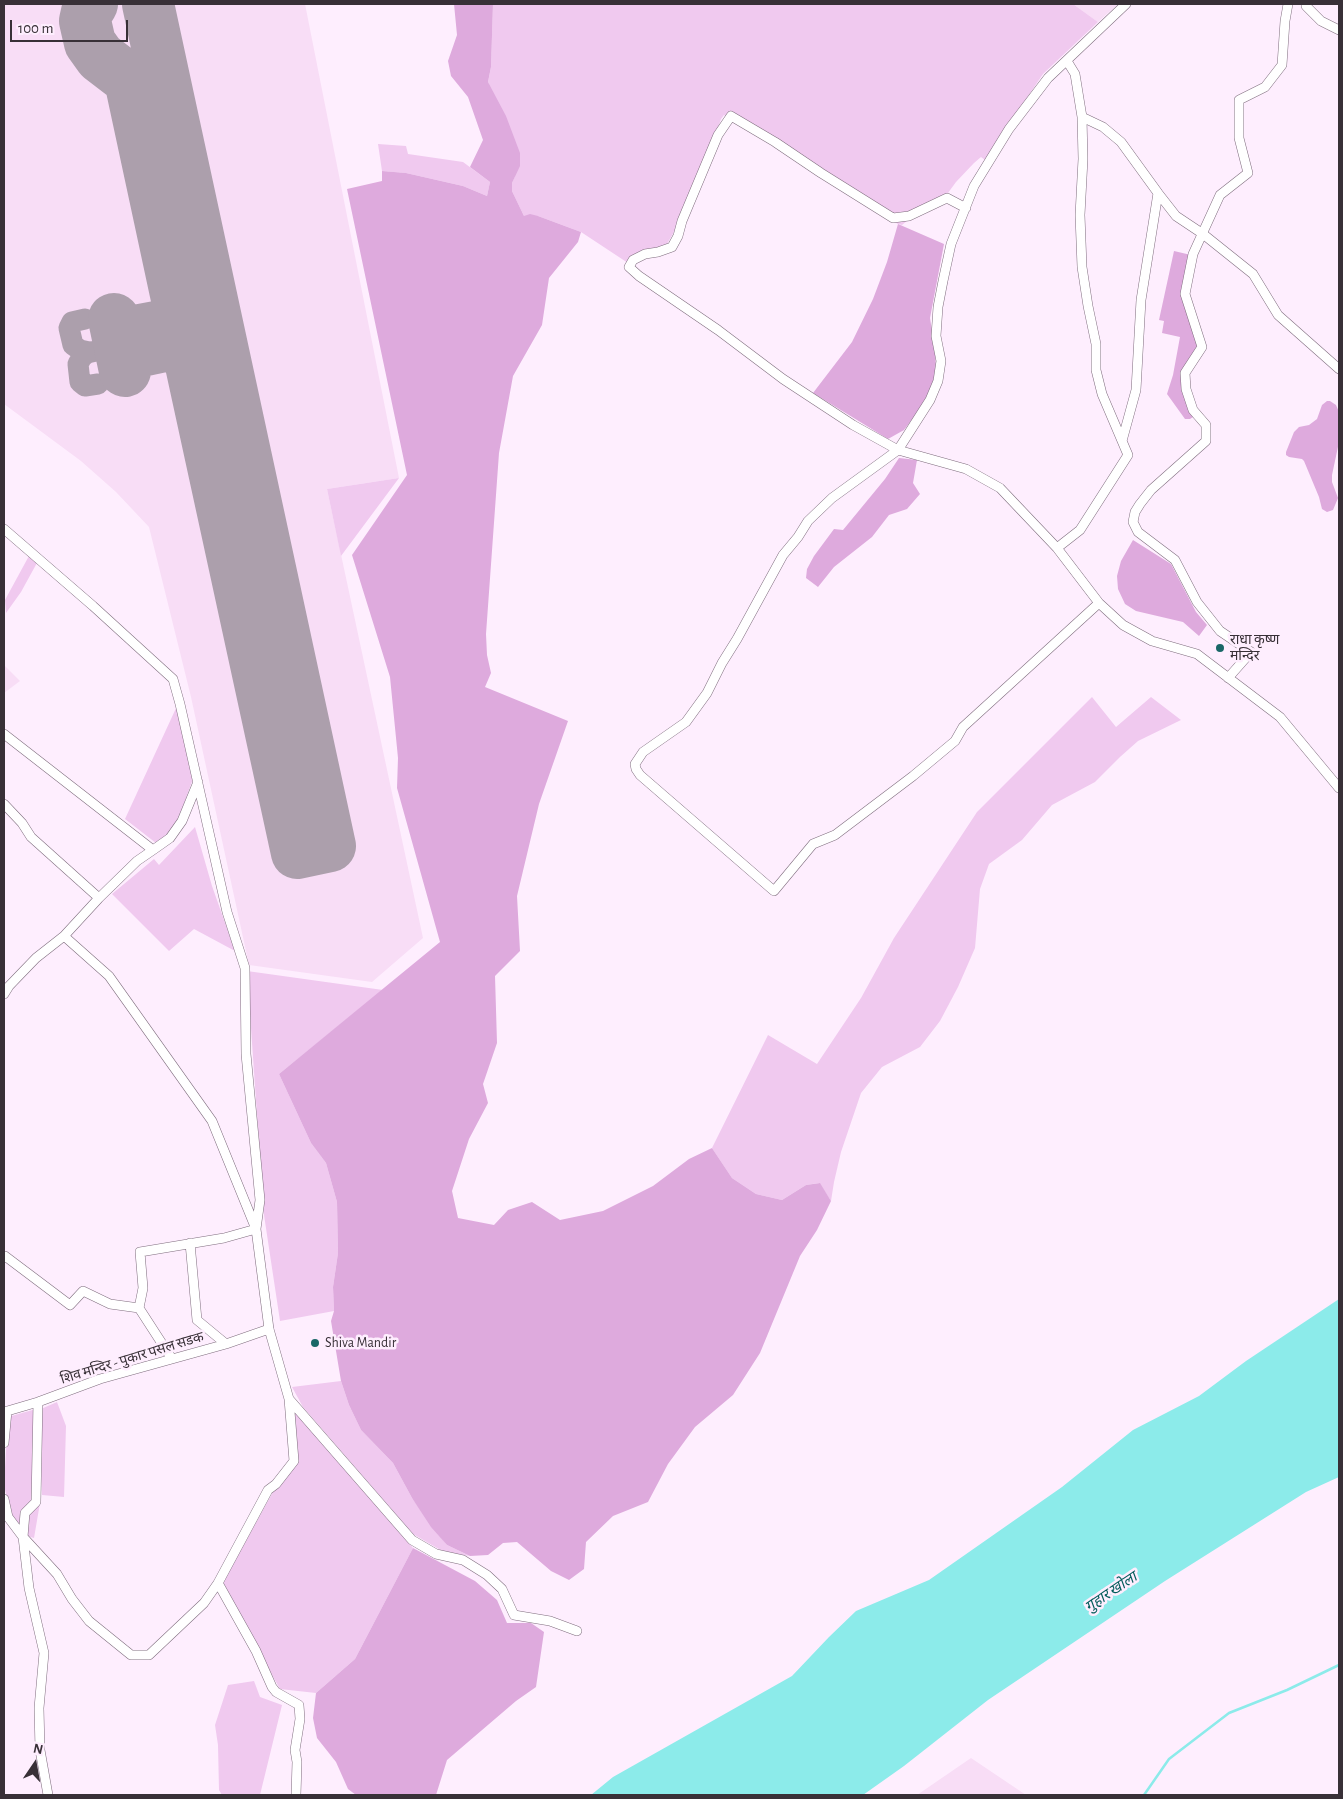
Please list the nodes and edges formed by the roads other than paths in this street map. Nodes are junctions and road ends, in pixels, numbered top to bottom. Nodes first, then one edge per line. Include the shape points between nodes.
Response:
1 (1126, 4) edge
2 (1288, 4) edge
3 (1306, 4) edge
4 (1339, 30) edge
5 (1067, 61) junction
6 (1082, 116) junction
7 (1158, 193) junction
8 (966, 208) junction
9 (1203, 234) junction
10 (1339, 369) edge
11 (1122, 440) junction
12 (898, 450) junction
13 (4, 529) edge
14 (1057, 548) junction
15 (1099, 604) junction
16 (1228, 678) junction
17 (4, 734) edge
18 (198, 782) junction
19 (1339, 788) edge
20 (4, 804) edge
21 (153, 850) junction
22 (99, 898) junction
23 (64, 936) junction
24 (4, 994) edge
25 (256, 1229) junction
26 (190, 1243) junction
27 (4, 1258) edge
28 (139, 1308) junction
29 (269, 1330) junction
30 (226, 1344) junction
31 (172, 1359) junction
32 (289, 1399) junction
33 (38, 1402) junction
34 (5, 1411) edge
35 (4, 1444) edge
36 (4, 1499) edge
37 (23, 1536) junction
38 (218, 1583) junction
39 (577, 1631) dead end
40 (48, 1795) edge
41 (296, 1795) edge

1 - 5 street
2 - 9 street via 1282,65 1265,87 1239,100 1239,138 1248,172 1220,195
3 - 4 street via 1321,22
5 - 6 street via 1075,74
5 - 8 street via 1048,78 1009,130 974,186
6 - 7 street via 1121,142
6 - 11 street via 1082,267 1096,344 1096,370 1102,394
7 - 9 street via 1176,216
7 - 11 street via 1141,300 1136,390
8 - 12 street via 951,244 938,307 936,336 941,361 938,381 930,400
8 - 12 street via 947,198 909,216 893,218 731,116 718,135 672,247 645,254 633,260 629,267 783,379
9 - 10 street via 1253,274 1278,315
9 - 16 street via 1193,254 1185,294 1202,347 1185,373 1193,410 1206,425 1206,441 1151,490 1135,512 1133,522 1150,543 1175,560 1197,602 1220,631 1251,652
11 - 14 street via 1128,455 1080,530
12 - 14 street via 966,469 1000,488
12 - 15 street via 832,498 808,521 783,555 707,693 686,722 643,752 636,764 640,775 774,891 813,844 835,835 955,741 963,727
13 - 18 street via 173,679
14 - 15 street
15 - 16 street via 1123,625 1152,641 1197,654
16 - 19 street via 1280,716
17 - 21 street
18 - 21 street via 182,821 170,838
18 - 25 street via 227,912 245,968 246,1054 260,1200
20 - 22 street via 31,837
21 - 22 street
22 - 23 street
23 - 24 street via 36,958
23 - 25 street via 109,976 212,1121
25 - 26 street
25 - 29 street
26 - 28 street via 140,1252 143,1288
26 - 30 street via 197,1320
27 - 28 street via 6,1256 70,1305 83,1291 110,1304
28 - 31 street
29 - 30 street, शिव मन्दिर - पुकार पसल सडक
29 - 32 street
30 - 31 street, शिव मन्दिर - पुकार पसल सडक
31 - 33 street, शिव मन्दिर - पुकार पसल सडक via 100,1379
32 - 38 street via 294,1461 268,1490
32 - 39 street via 412,1540 436,1554 463,1560 487,1575 502,1589 514,1615 550,1621
33 - 34 street, शिव मन्दिर - पुकार पसल सडक
33 - 37 street via 36,1502 24,1514
34 - 35 street
36 - 37 street via 8,1517
37 - 38 street via 57,1574 89,1621 131,1655 149,1655 204,1603
37 - 40 street via 29,1588 44,1653 39,1708 40,1750
38 - 41 street via 272,1687 299,1705

